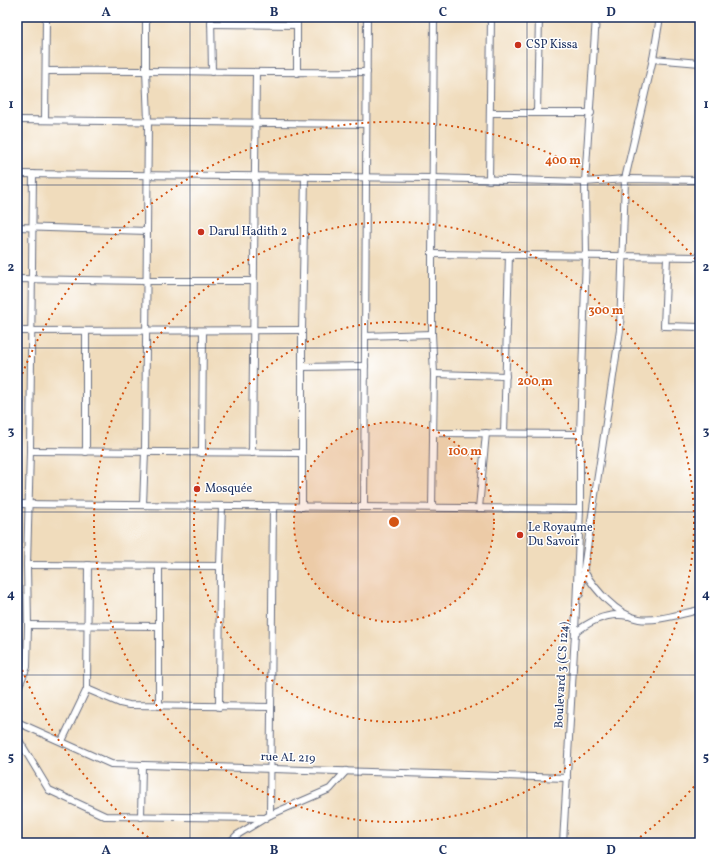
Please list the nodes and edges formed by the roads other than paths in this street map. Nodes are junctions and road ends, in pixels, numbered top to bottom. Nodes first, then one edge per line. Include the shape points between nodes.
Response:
1 (46, 17) edge
2 (146, 17) edge
3 (211, 17) edge
4 (297, 17) edge
5 (367, 17) edge
6 (434, 17) edge
7 (492, 17) edge
8 (539, 17) edge
9 (596, 17) edge
10 (660, 17) edge
11 (211, 24) junction
12 (297, 25) junction
13 (653, 59) junction
14 (700, 63) edge
15 (146, 70) junction
16 (46, 71) junction
17 (212, 72) junction
18 (256, 72) junction
19 (367, 72) junction
20 (296, 73) junction
21 (537, 112) junction
22 (491, 113) junction
23 (591, 113) junction
24 (17, 120) edge
25 (45, 120) junction
26 (148, 121) junction
27 (255, 122) junction
28 (366, 124) junction
29 (17, 174) edge
30 (33, 174) junction
31 (147, 175) junction
32 (254, 176) junction
33 (305, 176) junction
34 (366, 177) junction
35 (433, 178) junction
36 (625, 179) junction
37 (489, 180) junction
38 (700, 180) edge
39 (585, 182) junction
40 (17, 227) edge
41 (32, 227) junction
42 (147, 231) junction
43 (432, 254) junction
44 (509, 256) junction
45 (586, 256) junction
46 (623, 257) junction
47 (667, 257) junction
48 (700, 257) edge
49 (17, 279) edge
50 (32, 279) junction
51 (253, 281) junction
52 (146, 282) junction
53 (700, 327) edge
54 (253, 330) junction
55 (302, 330) junction
56 (17, 331) edge
57 (86, 331) junction
58 (146, 331) junction
59 (203, 331) junction
60 (31, 332) junction
61 (432, 334) junction
62 (365, 336) junction
63 (365, 366) junction
64 (302, 367) junction
65 (434, 374) junction
66 (506, 376) junction
67 (433, 433) junction
68 (486, 433) junction
69 (504, 433) junction
70 (580, 434) junction
71 (30, 451) junction
72 (86, 452) junction
73 (145, 452) junction
74 (202, 453) junction
75 (252, 453) junction
76 (301, 453) junction
77 (17, 504) edge
78 (28, 504) junction
79 (143, 505) junction
80 (222, 506) junction
81 (273, 506) junction
82 (302, 506) junction
83 (364, 507) junction
84 (432, 508) junction
85 (479, 508) junction
86 (580, 509) junction
87 (578, 562) junction
88 (27, 565) junction
89 (88, 566) junction
90 (220, 566) junction
91 (159, 567) junction
92 (584, 572) junction
93 (700, 610) edge
94 (633, 617) junction
95 (576, 620) junction
96 (28, 625) junction
97 (88, 626) junction
98 (158, 626) junction
99 (575, 633) junction
100 (87, 689) junction
101 (17, 690) edge
102 (159, 706) junction
103 (219, 707) junction
104 (271, 707) junction
105 (17, 722) edge
106 (17, 737) edge
107 (62, 742) junction
108 (142, 765) junction
109 (270, 769) junction
110 (346, 771) junction
111 (567, 778) junction
112 (268, 816) junction
113 (141, 817) junction
114 (229, 843) edge
115 (563, 843) edge

1 - 16 street
2 - 15 street
3 - 11 street
4 - 12 street
5 - 19 street
6 - 35 street
7 - 22 street
8 - 21 street
9 - 23 street, Boulevard 3 (CS 124)
10 - 13 street
11 - 12 street
11 - 17 street
12 - 20 street
13 - 14 street
13 - 36 street
15 - 16 street
15 - 17 street
15 - 26 street
16 - 25 street
17 - 18 street
18 - 20 street
18 - 27 street
19 - 20 street
19 - 28 street
21 - 22 street
21 - 23 street
22 - 37 street
23 - 39 street, Boulevard 3 (CS 124)
24 - 25 street
25 - 26 street
26 - 27 street
26 - 31 street
27 - 28 street
27 - 32 street
28 - 34 street
29 - 30 street
30 - 31 street
30 - 41 street
31 - 32 street
31 - 42 street
32 - 33 street
32 - 51 street
33 - 34 street
33 - 55 street
34 - 35 street
34 - 62 street
35 - 37 street
35 - 43 street
36 - 38 street
36 - 39 street
36 - 46 street
37 - 39 street
39 - 45 street, Boulevard 3 (CS 124)
40 - 41 street
41 - 42 street
41 - 50 street
42 - 52 street
43 - 44 street
43 - 61 street
44 - 45 street
44 - 66 street
45 - 46 street
45 - 70 street, Boulevard 3 (CS 124)
46 - 47 street
46 - 92 street via 620,330
47 - 48 street
47 - 53 street via 664,326
49 - 50 street
50 - 52 street
50 - 60 street
51 - 52 street
51 - 54 street
52 - 58 street
54 - 55 street
54 - 59 street
54 - 75 street
55 - 64 street
56 - 60 street
57 - 58 street
57 - 60 street
57 - 72 street
58 - 59 street
58 - 73 street
59 - 74 street
60 - 71 street
61 - 62 street
61 - 65 street
62 - 63 street
63 - 64 street
63 - 83 street
64 - 76 street
65 - 66 street
65 - 67 street
66 - 69 street
67 - 68 street
67 - 84 street
68 - 69 street
68 - 85 street
69 - 70 street
70 - 86 street, Boulevard 3 (CS 124)
71 - 72 street
71 - 78 street
72 - 73 street
73 - 74 street
73 - 79 street
74 - 75 street
75 - 76 street
76 - 82 street
77 - 78 street
78 - 79 street
78 - 88 street
79 - 80 street
80 - 81 street
80 - 90 street
81 - 82 street
81 - 104 street
82 - 83 street
83 - 84 street
84 - 85 street
85 - 86 street
86 - 87 street, Boulevard 3 (CS 124)
87 - 92 street
87 - 95 street, Boulevard 3 (CS 124)
88 - 89 street
88 - 96 street
89 - 91 street
89 - 97 street
90 - 91 street
90 - 103 street
91 - 98 street
92 - 94 street via 606,600
92 - 95 street
93 - 94 street via 649,620
94 - 99 street via 611,615 598,618
95 - 99 street, Boulevard 3 (CS 124)
96 - 97 street
96 - 101 street via 27,667
97 - 98 street
97 - 100 street
98 - 102 street
99 - 111 street, Boulevard 3 (CS 124)
100 - 102 street via 124,705
100 - 107 street
102 - 103 street
103 - 104 street
104 - 109 street
105 - 107 street, rue AL 219
106 - 113 street via 52,792 105,816
107 - 108 street, rue AL 219 via 111,764
108 - 109 street, rue AL 219
108 - 113 street
109 - 110 street, rue AL 219
109 - 112 street
110 - 111 street, rue AL 219
110 - 112 street via 330,789
111 - 115 street, Boulevard 3 (CS 124)
112 - 113 street
112 - 114 street via 237,835

